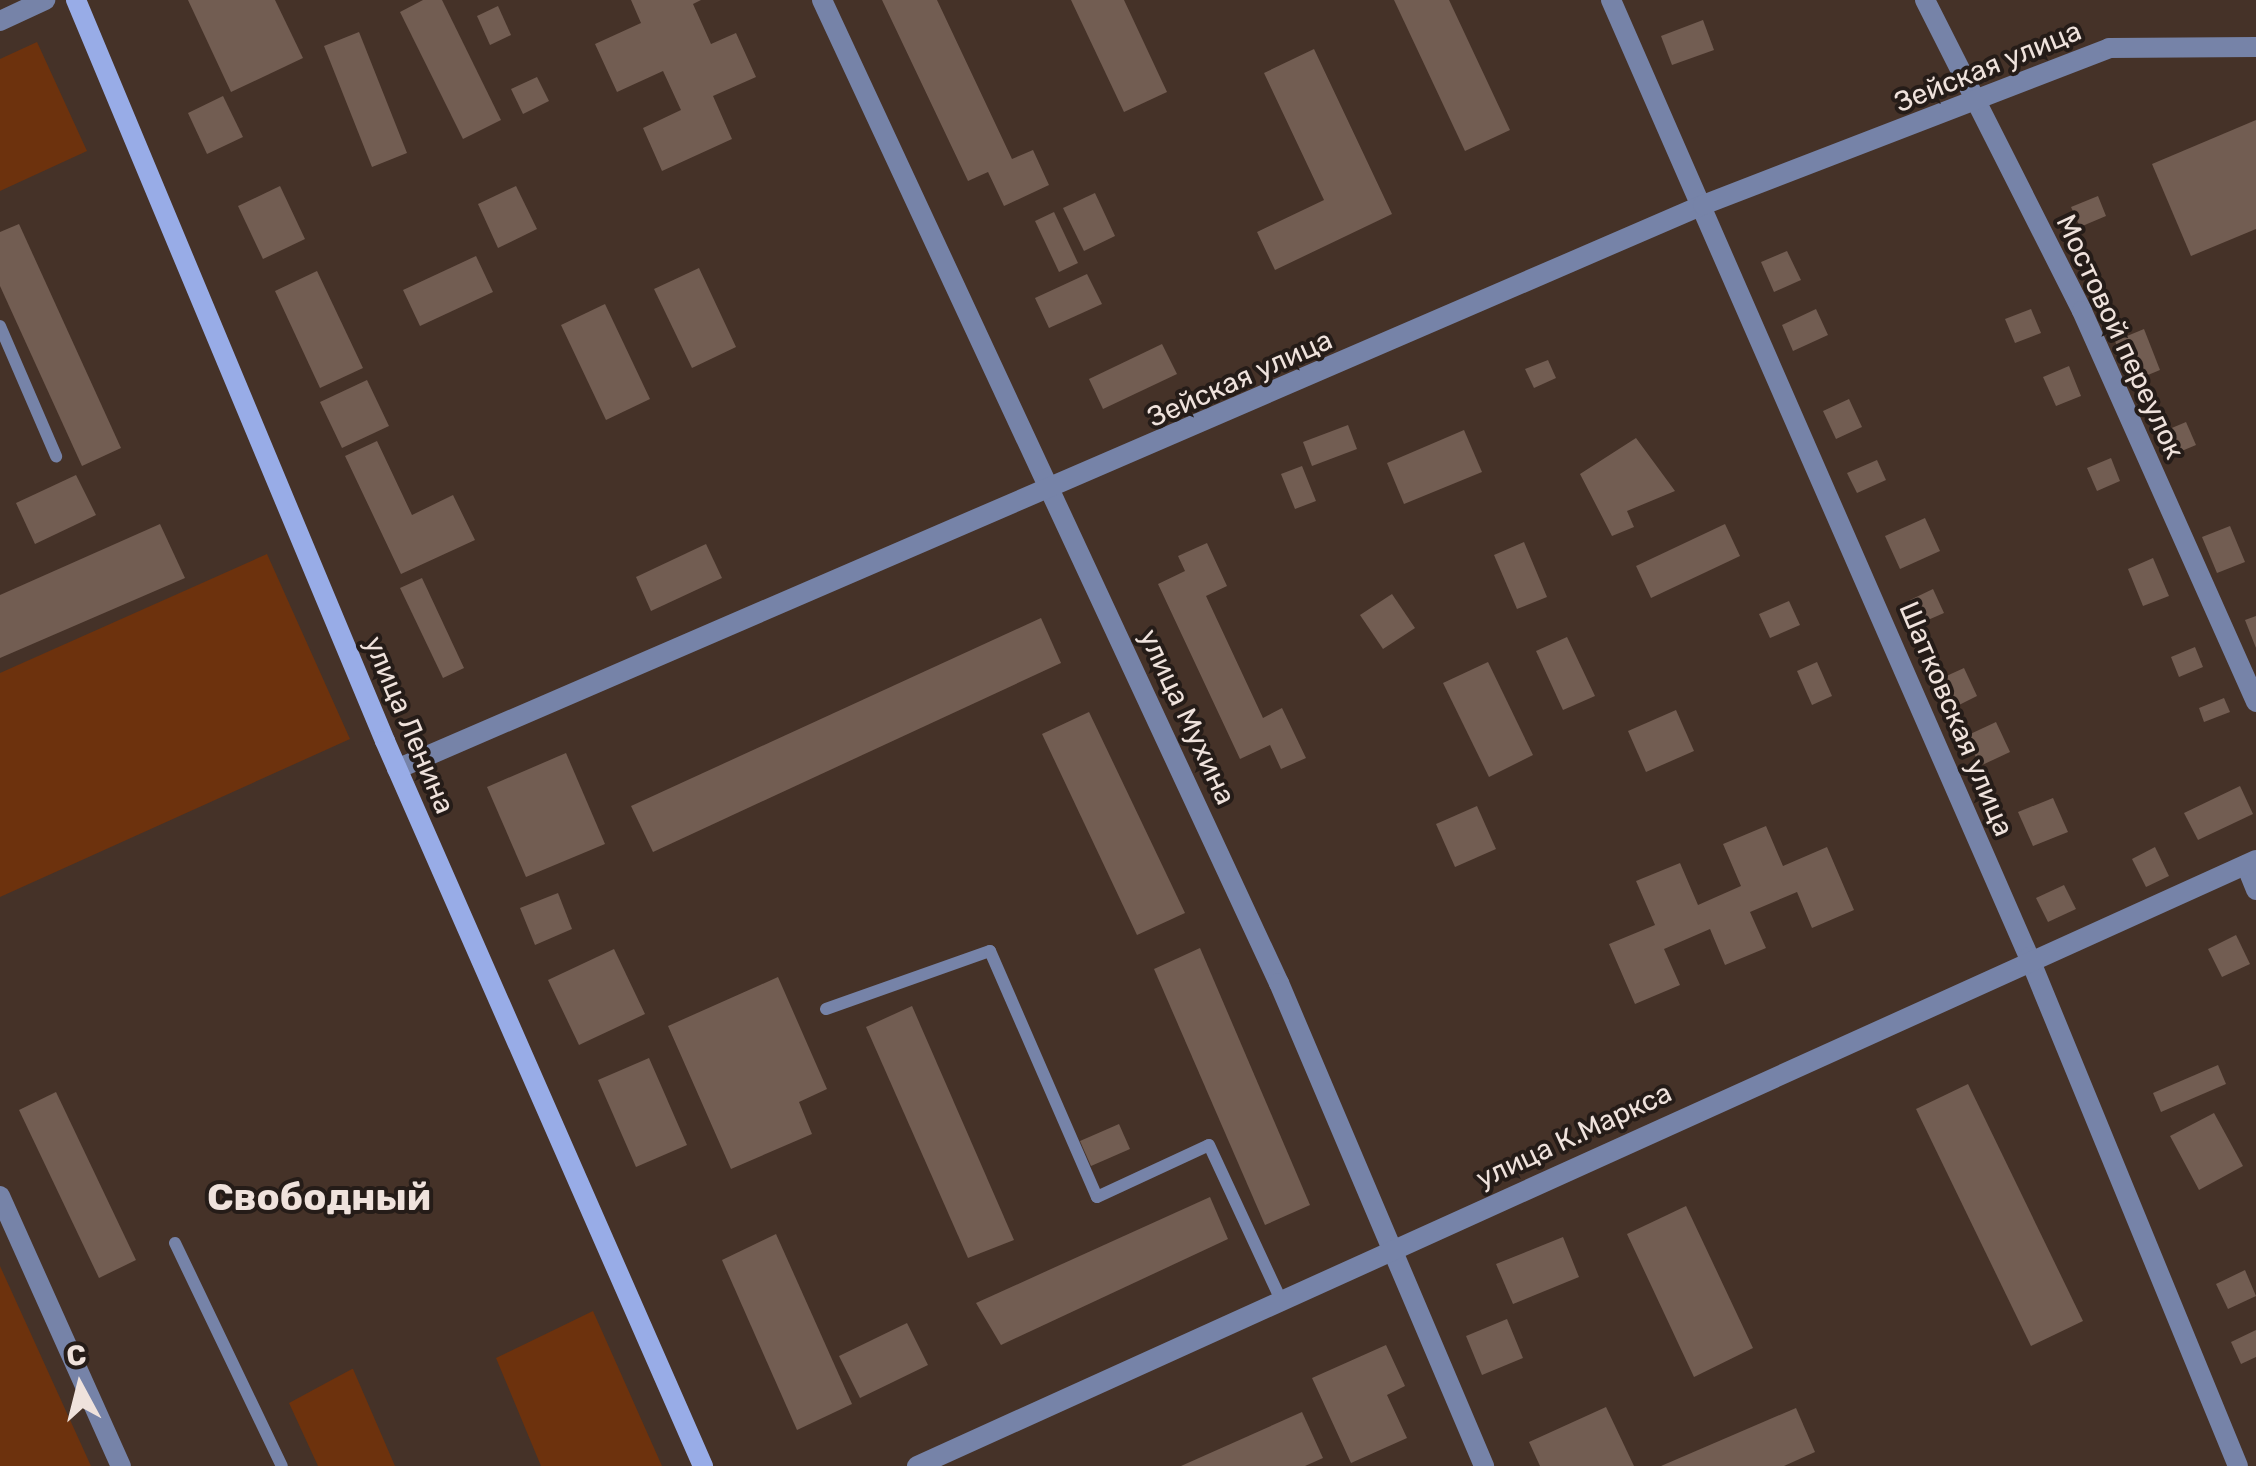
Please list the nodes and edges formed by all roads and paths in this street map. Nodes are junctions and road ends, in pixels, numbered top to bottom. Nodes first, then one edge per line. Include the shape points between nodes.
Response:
1 (45, 0) edge
2 (76, 0) edge
3 (822, 0) edge
4 (1611, 0) edge
5 (1925, 0) edge
6 (0, 21) edge
7 (2256, 47) edge
8 (1974, 104) junction
9 (1703, 205) junction
10 (0, 326) edge
11 (56, 456) dead end
12 (1051, 492) junction
13 (2256, 702) edge
14 (397, 769) junction
15 (2251, 862) edge
16 (2256, 890) edge
17 (2029, 957) junction
18 (826, 1009) dead end
19 (0, 1196) edge
20 (175, 1243) dead end
21 (1392, 1250) junction
22 (1281, 1300) junction
23 (121, 1466) edge
24 (282, 1466) edge
25 (703, 1466) edge
26 (917, 1466) edge
27 (1484, 1466) edge
28 (2238, 1466) edge

1 - 6 street
2 - 14 main road, улица Ленина
3 - 12 street, улица Мухина
4 - 9 street, Шатковская улица
5 - 8 street, Мостовой переулок
7 - 8 street, Зейская улица via 2109,48
8 - 9 street, Зейская улица
8 - 13 street, Мостовой переулок via 2082,312
9 - 12 street, Зейская улица
9 - 17 street, Шатковская улица
10 - 11 lane
12 - 14 street, Зейская улица
12 - 21 street, улица Мухина via 1280,983
14 - 25 main road, улица Ленина
15 - 16 street
15 - 17 street, улица К.Маркса
17 - 21 street, улица К.Маркса
17 - 28 street, Шатковская улица
18 - 22 lane via 990,951 1097,1197 1209,1145
19 - 23 street
20 - 24 lane
21 - 22 street, улица К.Маркса
21 - 27 street, улица Мухина
22 - 26 street, улица К.Маркса

